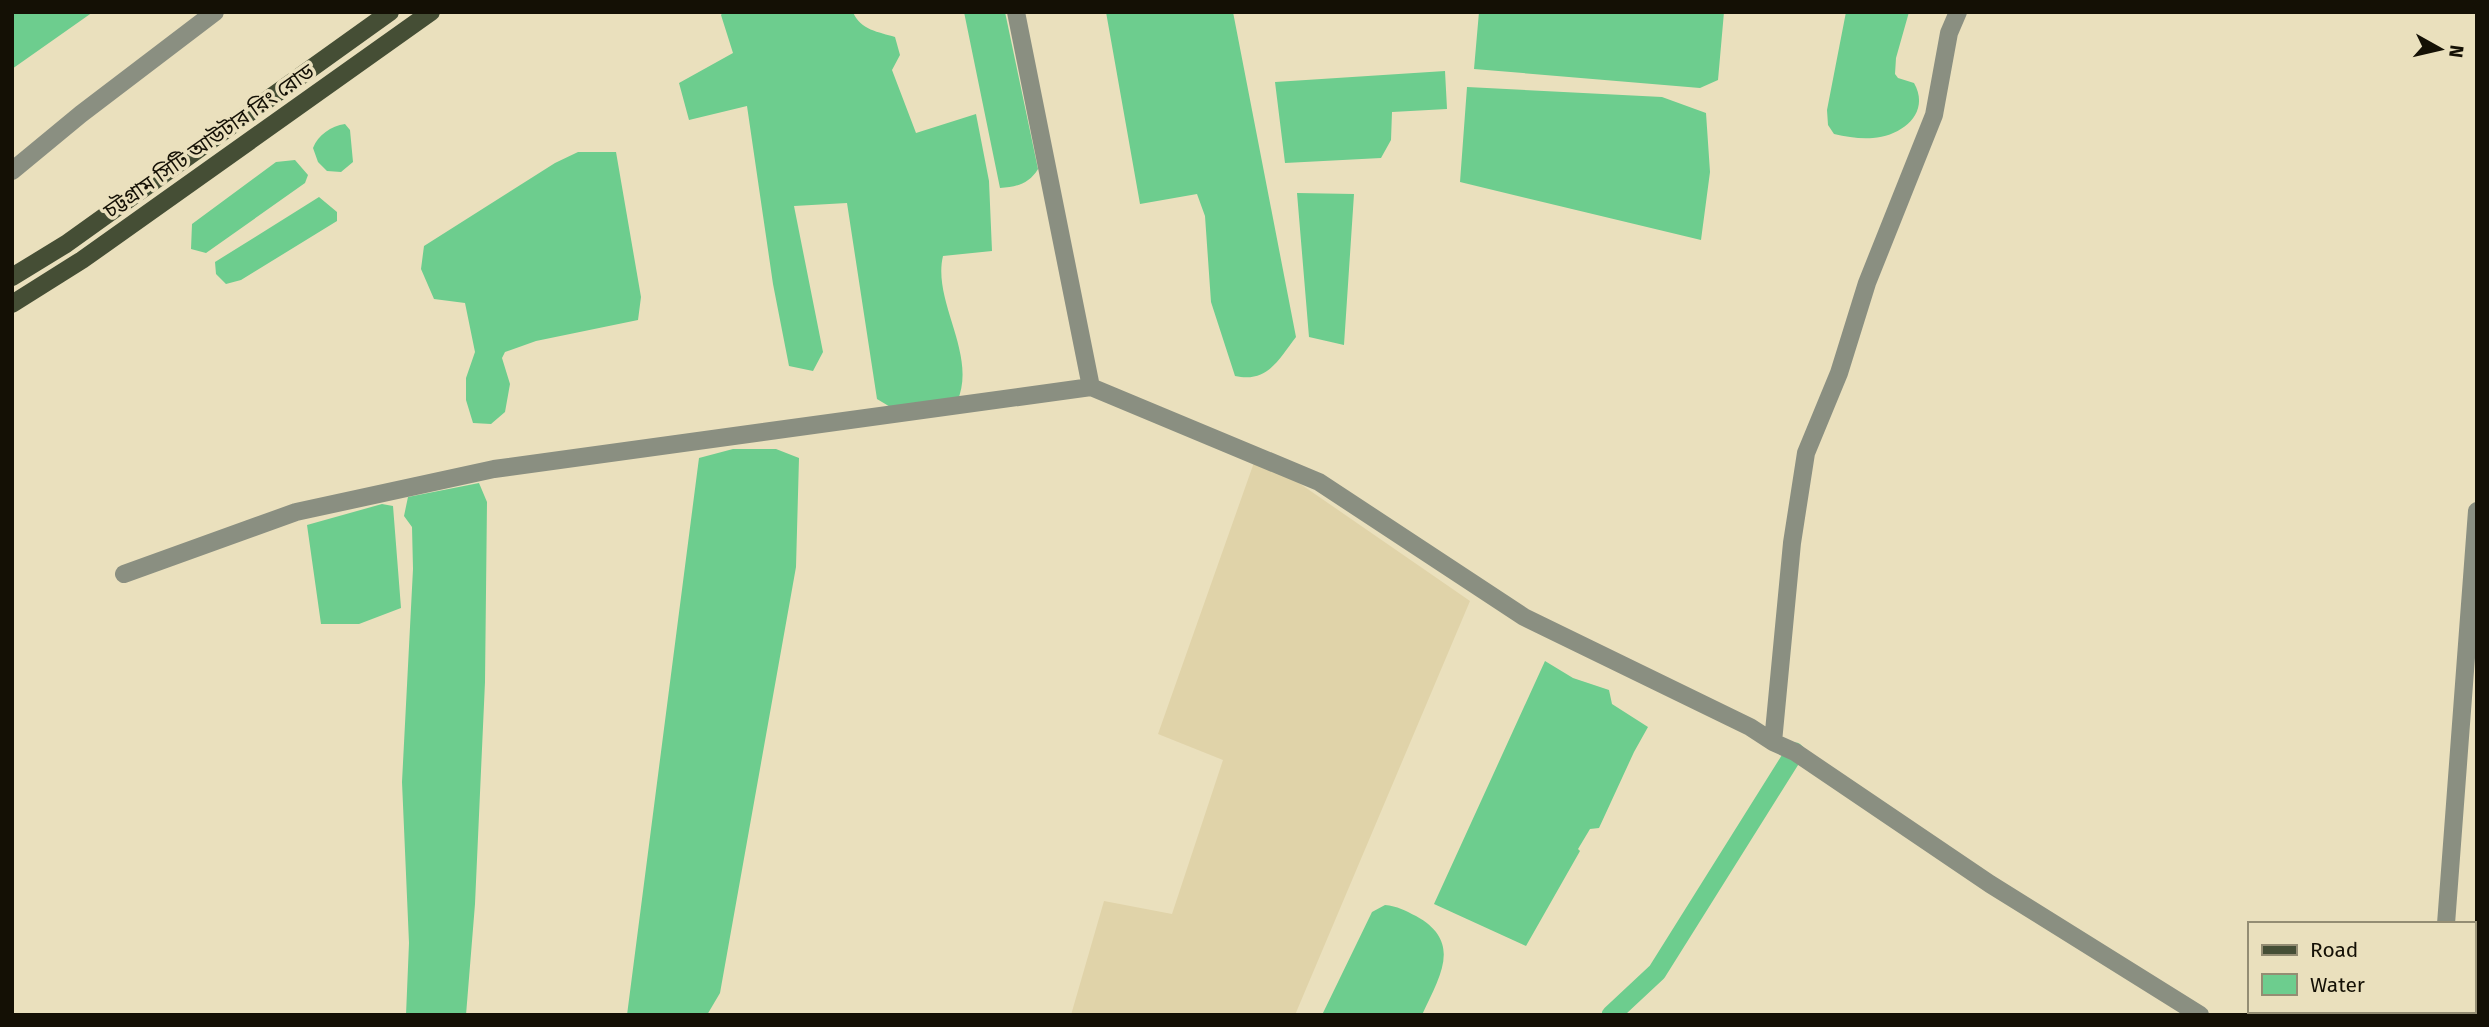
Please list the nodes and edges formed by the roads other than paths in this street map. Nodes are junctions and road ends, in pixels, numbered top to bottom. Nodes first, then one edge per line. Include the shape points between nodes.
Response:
1 (215, 12) edge
2 (390, 12) edge
3 (431, 12) edge
4 (1016, 12) edge
5 (1958, 12) edge
6 (12, 172) edge
7 (12, 277) edge
8 (12, 304) edge
9 (1091, 387) junction
10 (2477, 512) edge
11 (124, 575) dead end
12 (1773, 742) junction
13 (2446, 922) edge
14 (2200, 1015) edge

1 - 6 street
2 - 7 main road, চট্টগ্রাম সিটি আউটার রিং রোড via 66,244
3 - 8 main road, চট্টগ্রাম সিটি আউটার রিং রোড via 82,260
4 - 9 street
5 - 12 street via 1949,33 1934,115 1806,453 1792,543
9 - 11 street via 494,469 296,512
9 - 12 street via 1319,482 1524,617
10 - 13 street
12 - 14 street

